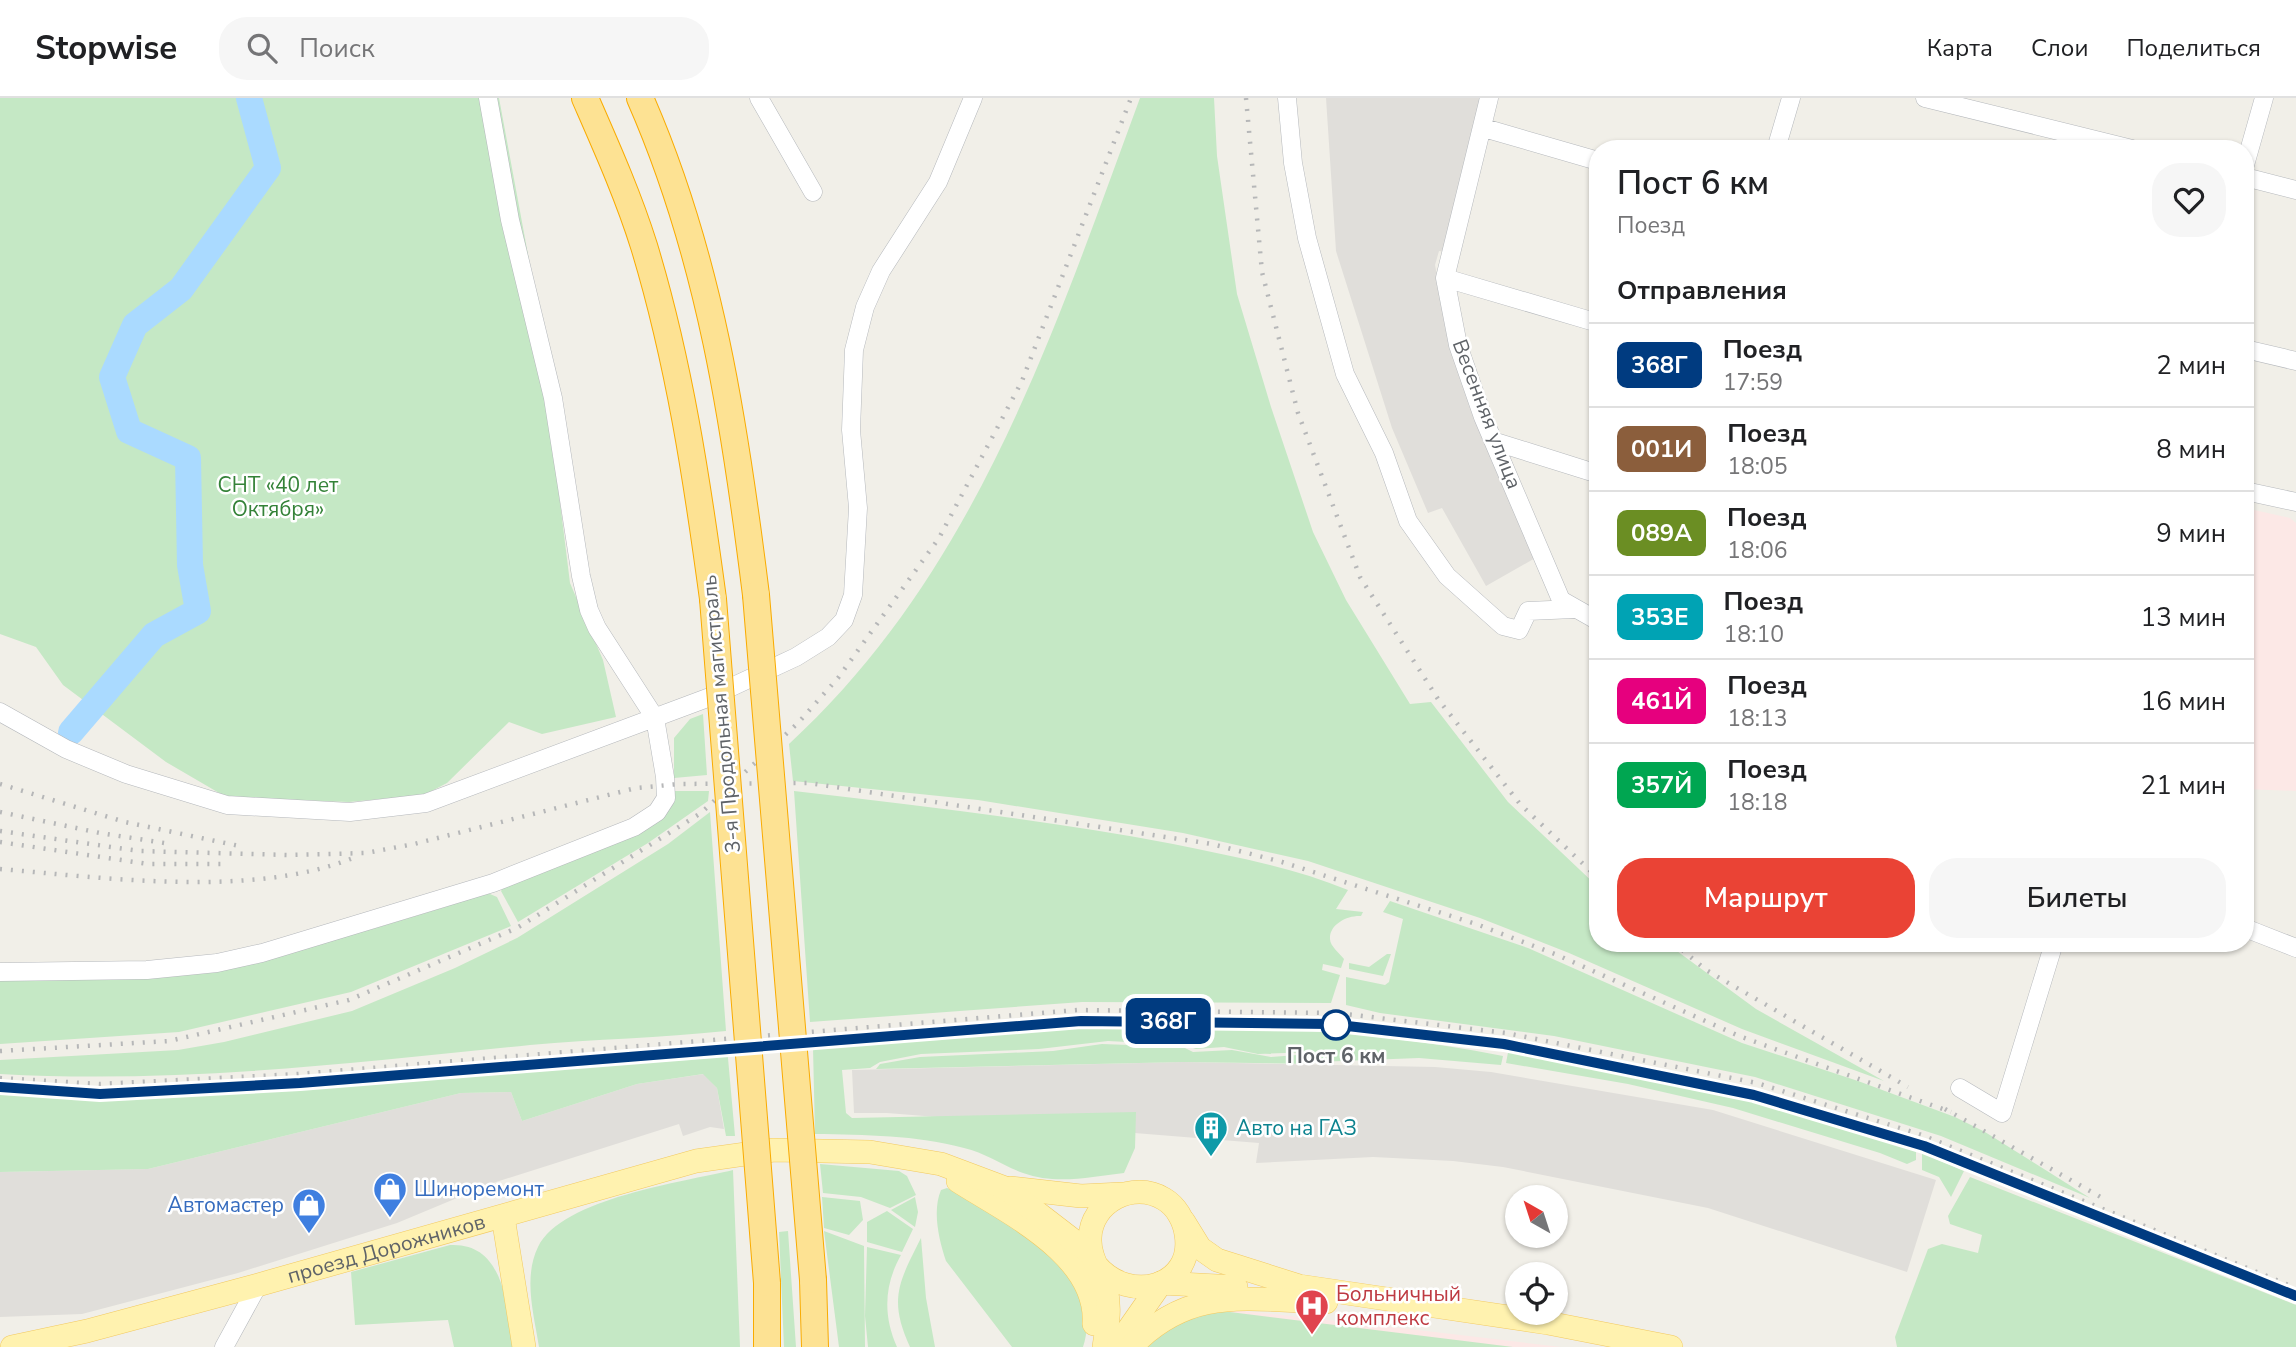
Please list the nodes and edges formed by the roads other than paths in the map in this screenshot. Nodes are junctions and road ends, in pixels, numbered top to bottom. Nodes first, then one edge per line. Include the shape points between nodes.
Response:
1 (488, 98) edge
2 (585, 98) edge
3 (640, 98) edge
4 (760, 98) edge
5 (973, 98) edge
6 (1287, 98) edge
7 (1489, 98) edge
8 (1791, 98) edge
9 (1925, 98) edge
10 (2264, 98) edge
11 (1484, 128) junction
12 (1779, 140) edge
13 (2095, 140) edge
14 (2252, 140) edge
15 (1589, 158) edge
16 (2254, 179) edge
17 (2296, 190) edge
18 (813, 192) dead end
19 (1445, 278) junction
20 (1589, 320) edge
21 (2254, 351) edge
22 (2296, 361) edge
23 (1496, 442) junction
24 (1589, 471) edge
25 (2254, 493) edge
26 (2296, 502) edge
27 (1574, 609) junction
28 (1589, 616) edge
29 (0, 712) edge
30 (655, 718) junction
31 (2254, 932) edge
32 (2296, 948) edge
33 (2051, 952) edge
34 (0, 972) edge
35 (1960, 1088) dead end
36 (941, 1164) junction
37 (1005, 1188) junction
38 (1122, 1194) junction
39 (503, 1217) junction
40 (1184, 1222) junction
41 (1094, 1259) junction
42 (1161, 1283) junction
43 (258, 1285) junction
44 (1299, 1286) junction
45 (1380, 1297) junction
46 (12, 1347) edge
47 (224, 1347) edge
48 (524, 1347) edge
49 (768, 1347) edge
50 (814, 1347) edge
51 (1091, 1347) edge
52 (1104, 1347) edge
53 (1115, 1347) edge
54 (1131, 1347) edge
55 (1671, 1347) edge

1 - 30 street via 510,220 553,398 589,610
2 - 49 highway, 3-я Продольная магистраль, bridge via 639,231 665,319 696,474 713,599 767,1283
3 - 50 highway, 3-я Продольная магистраль, bridge via 689,229 710,304 739,461 756,596 813,1280
4 - 18 street
5 - 30 street via 938,182 881,271 854,350 851,430 858,508 856,565 844,620 828,637 796,657
6 - 27 street via 1307,239 1345,374 1384,453 1408,521 1447,576 1503,626 1519,630 1528,611
7 - 11 street, Весенняя улица
8 - 12 street
9 - 13 street
10 - 14 street
11 - 15 street
11 - 19 street, Весенняя улица
16 - 17 street
19 - 20 street
19 - 23 street, Весенняя улица via 1458,345
21 - 22 street
23 - 24 street
23 - 27 street, Весенняя улица via 1546,568 1561,600
25 - 26 street
27 - 28 street, Весенняя улица
29 - 30 street via 66,749 126,774 227,806 349,812 426,803
30 - 34 street via 666,798 657,812 635,827 493,883 262,953 217,962 147,970
31 - 32 street
33 - 35 street via 2002,1113
36 - 37 main road, проезд Дорожников
36 - 39 main road, проезд Дорожников via 870,1152 774,1150 696,1161
36 - 51 main road via 1037,1232 1077,1270 1095,1312
37 - 38 main road, проезд Дорожников via 1081,1196
37 - 41 main road, проезд Дорожников
38 - 40 main road via 1151,1193 1165,1199
38 - 41 main road via 1109,1201 1092,1225
39 - 43 main road, проезд Дорожников
39 - 48 main road
40 - 42 main road via 1186,1250 1173,1275
40 - 44 main road via 1200,1248 1217,1259
41 - 42 main road via 1118,1285 1133,1289
41 - 52 main road via 1109,1312
42 - 44 main road via 1266,1289
42 - 53 main road
43 - 46 main road, проезд Дорожников
43 - 47 street
44 - 45 main road
45 - 54 main road via 1347,1303 1202,1303 1169,1314
45 - 55 main road

